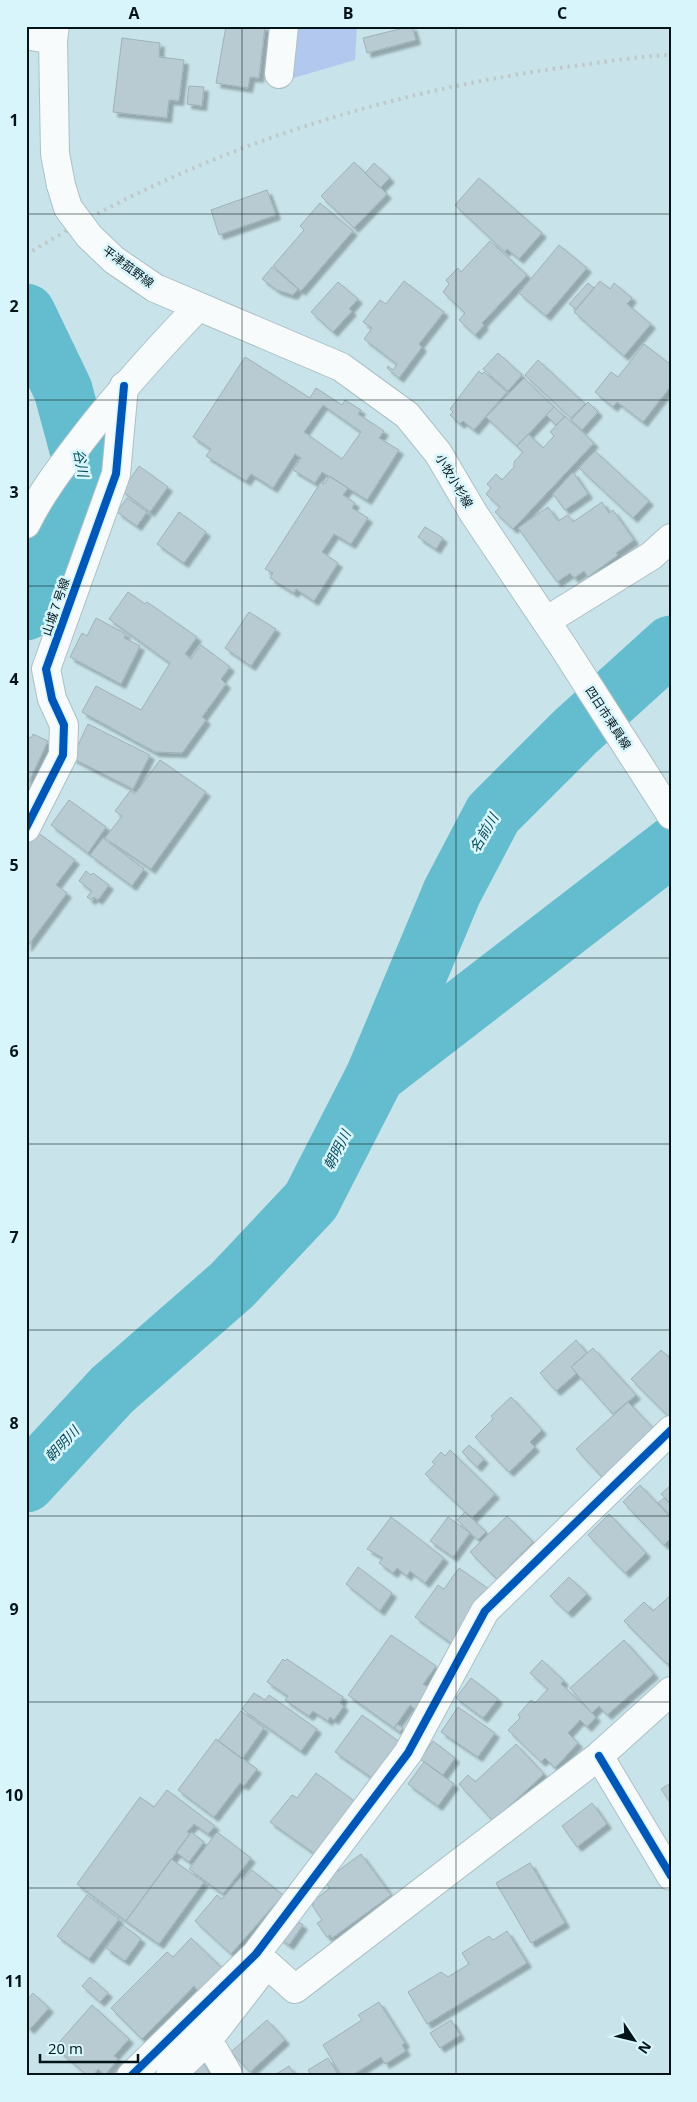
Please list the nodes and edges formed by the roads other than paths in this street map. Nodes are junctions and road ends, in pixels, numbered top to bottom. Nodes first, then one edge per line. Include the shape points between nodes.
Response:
1 (284, 26) edge
2 (54, 33) edge
3 (26, 35) edge
4 (278, 74) dead end
5 (198, 307) junction
6 (124, 386) junction
7 (26, 524) edge
8 (671, 538) edge
9 (546, 621) junction
10 (671, 815) edge
11 (26, 828) edge
12 (671, 1430) edge
13 (671, 1692) edge
14 (599, 1756) junction
15 (671, 1876) edge
16 (261, 1959) junction
17 (208, 2040) junction
18 (131, 2076) edge
19 (170, 2076) edge
20 (229, 2076) edge

1 - 4 street
2 - 3 street
2 - 5 street, 平津菰野線, bridge via 55,154 68,208 89,236 114,260 155,288
5 - 6 street
5 - 9 street, 小牧小杉線 via 341,367 407,415 438,453 474,514
6 - 7 street via 48,485
6 - 11 street, 山城７号線 via 116,474 46,669 52,700 64,725 63,754
8 - 9 street via 651,556
9 - 10 street, 四日市東員線
12 - 16 street via 485,1611 408,1753
13 - 14 street
14 - 15 street
14 - 16 street via 296,1989
16 - 17 street
16 - 18 street
17 - 19 street
17 - 20 street

